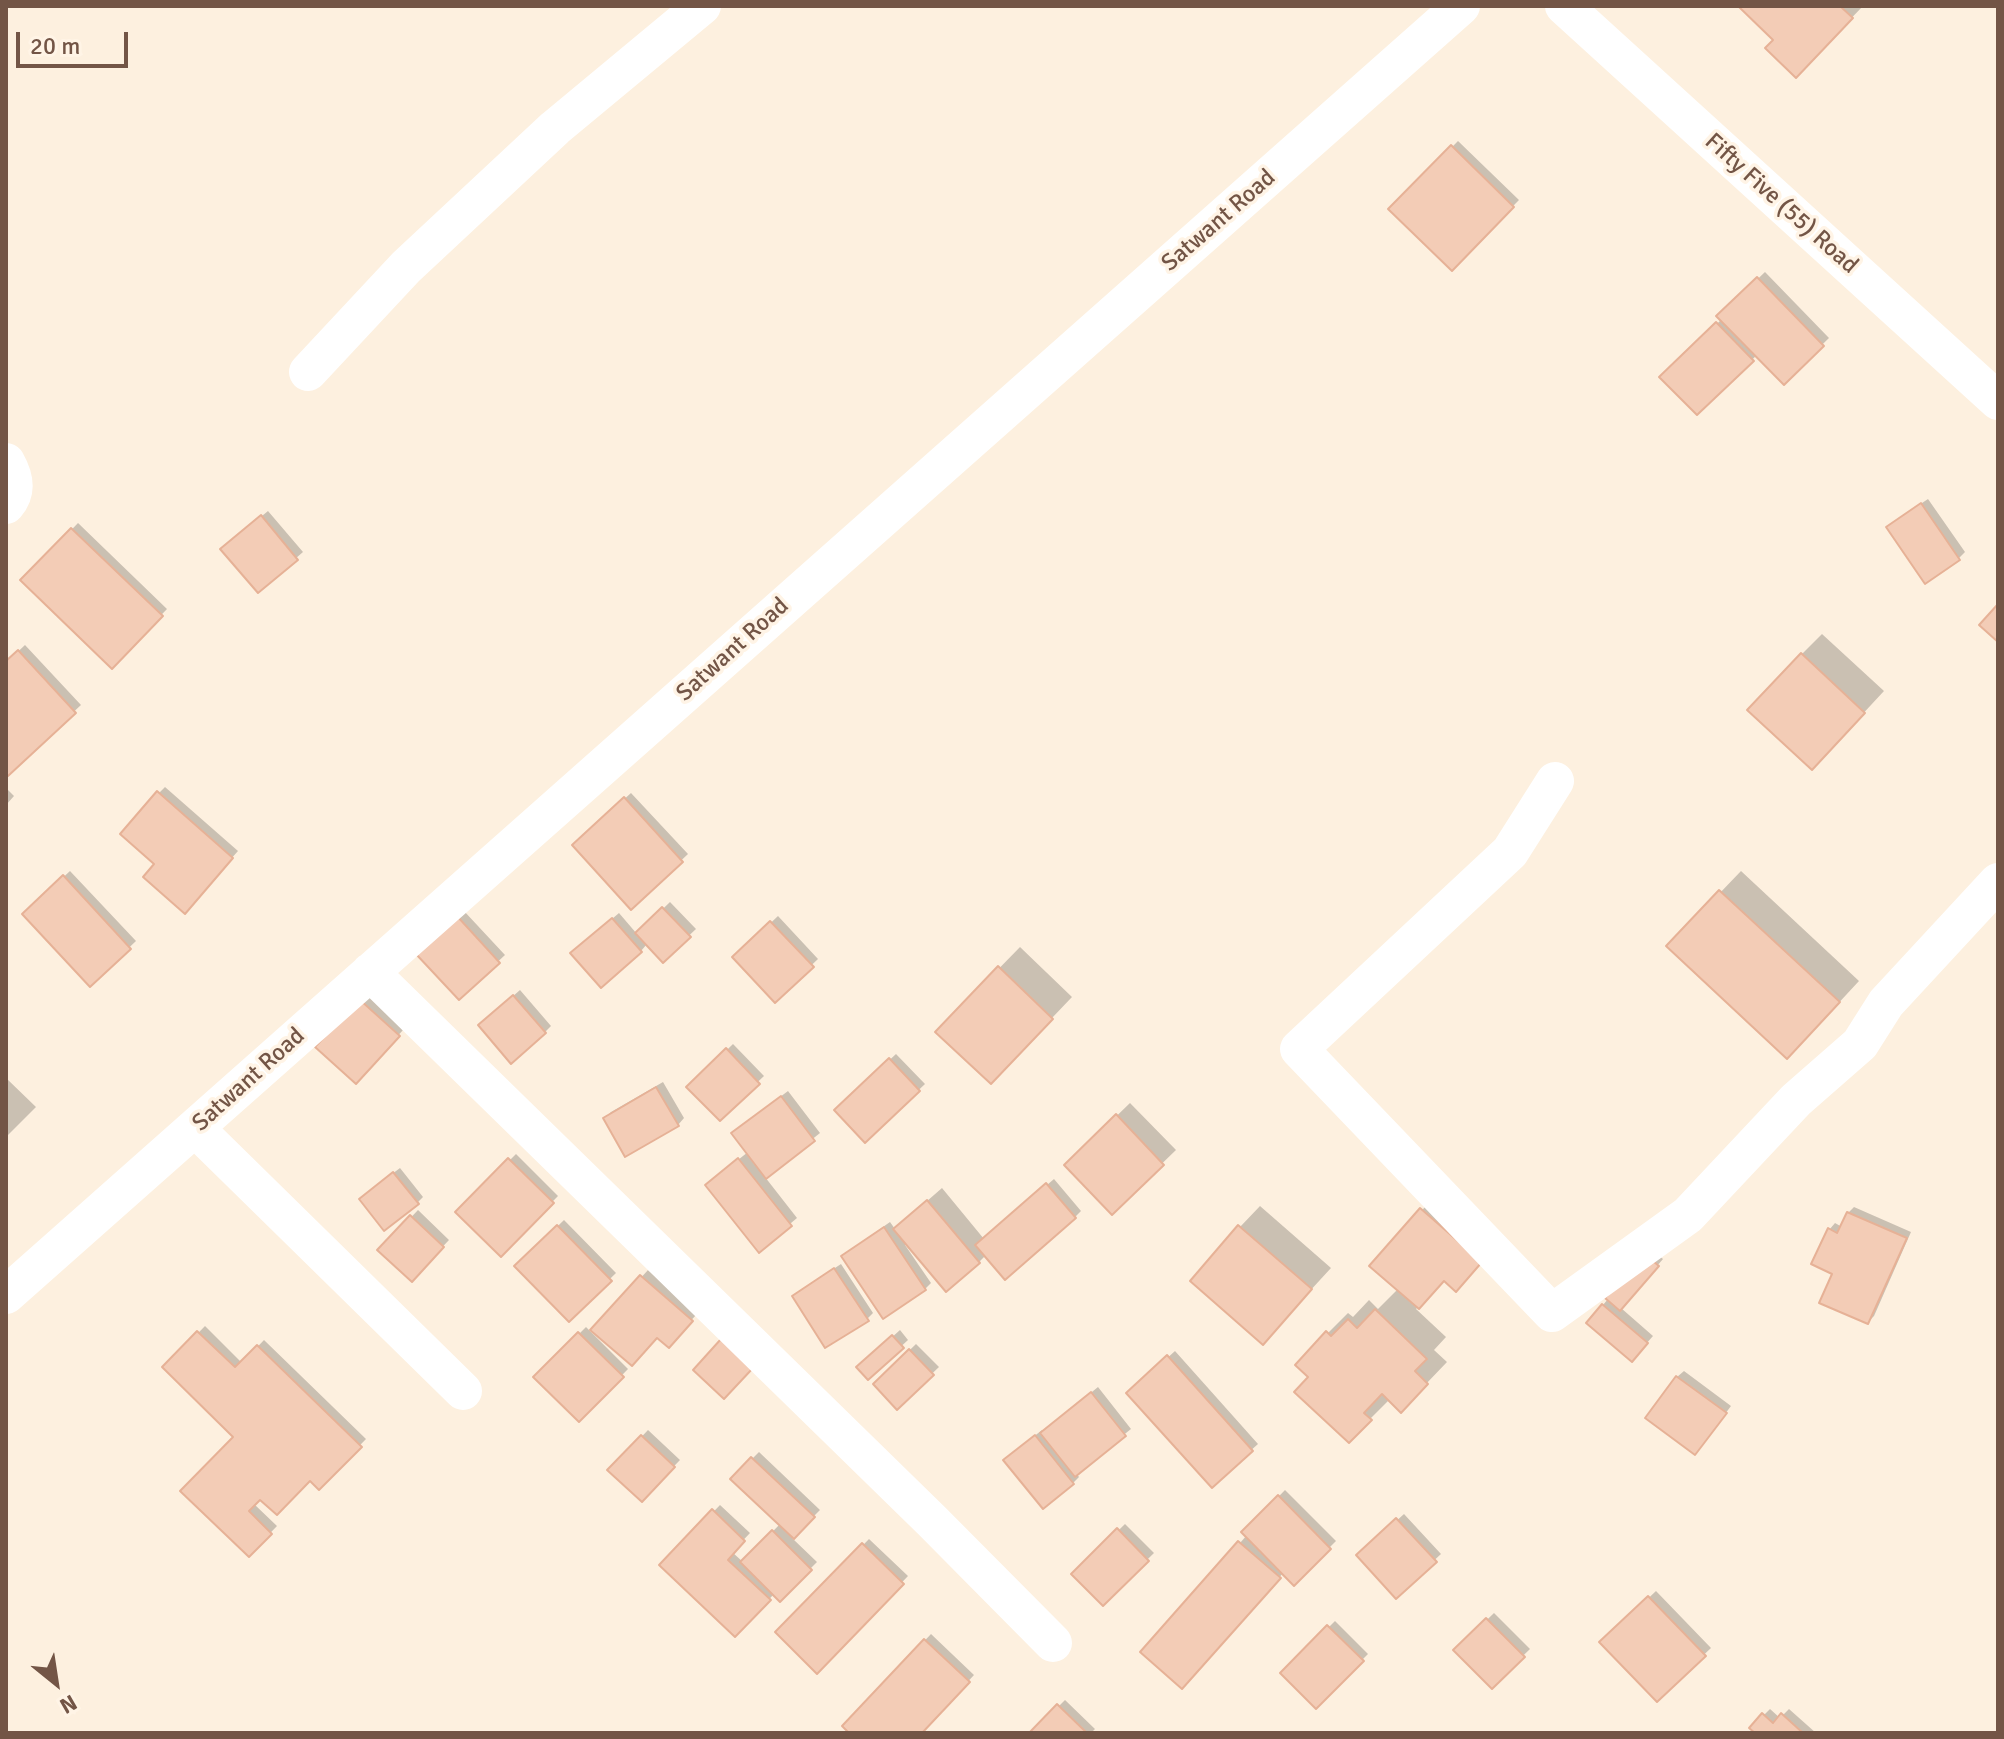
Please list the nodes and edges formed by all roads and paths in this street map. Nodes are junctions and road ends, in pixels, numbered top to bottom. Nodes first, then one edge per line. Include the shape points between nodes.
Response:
1 (702, 6) edge
2 (1461, 6) edge
3 (1564, 6) edge
4 (308, 372) dead end
5 (1998, 401) edge
6 (6, 462) edge
7 (6, 505) edge
8 (1555, 781) dead end
9 (1998, 882) edge
10 (370, 972) junction
11 (195, 1128) junction
12 (6, 1295) edge
13 (463, 1391) dead end
14 (1053, 1643) dead end

1 - 4 street via 544,139 406,267
2 - 10 street, Satwant Road
3 - 5 street, Fifty Five (55) Road
6 - 7 street via 15,482
8 - 9 street via 1510,852 1299,1049 1552,1313 1688,1215 1796,1100 1860,1044 1886,1003
10 - 11 street, Satwant Road
10 - 14 street
11 - 12 street, Satwant Road
11 - 13 street

